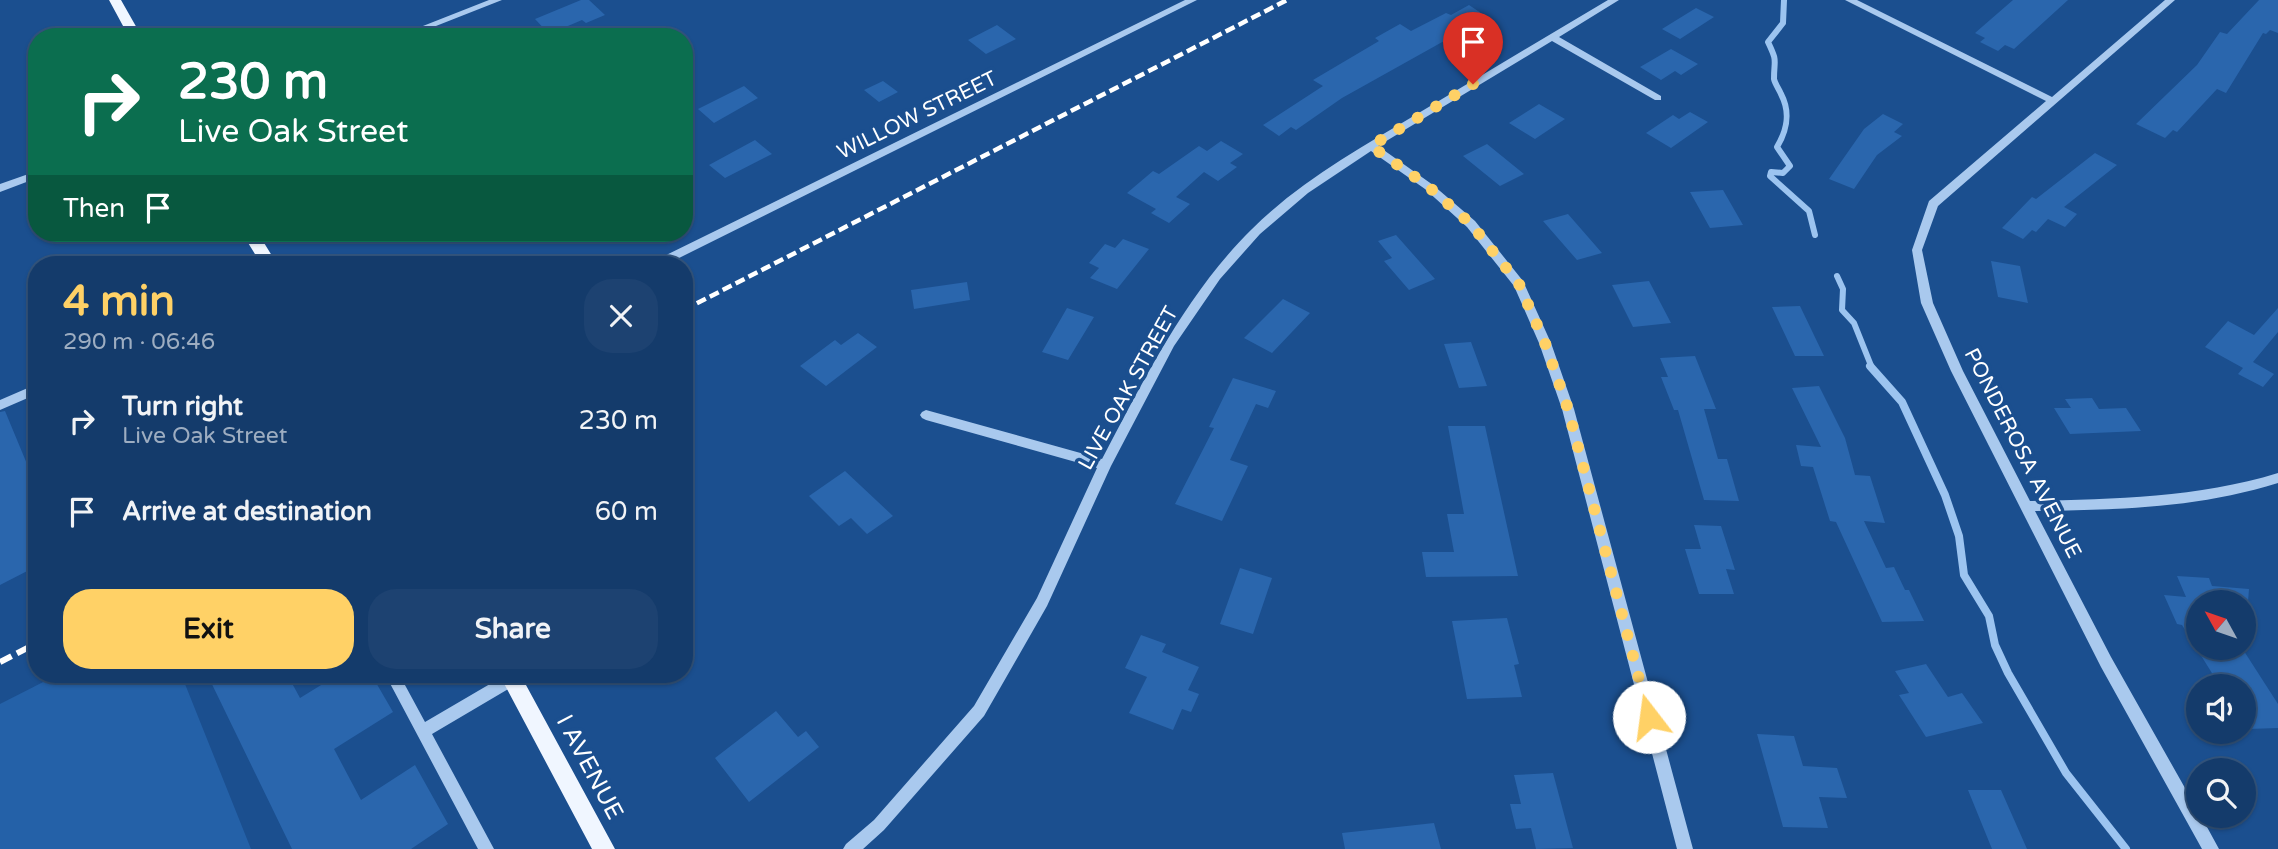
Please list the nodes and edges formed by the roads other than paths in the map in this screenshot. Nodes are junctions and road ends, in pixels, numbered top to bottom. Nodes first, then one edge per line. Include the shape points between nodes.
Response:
1 (115, 0) edge
2 (497, 0) edge
3 (1192, 0) edge
4 (1614, 0) edge
5 (1850, 0) edge
6 (2170, 0) edge
7 (131, 28) edge
8 (423, 28) edge
9 (1552, 37) junction
10 (1658, 98) dead end
11 (2051, 100) junction
12 (1371, 146) junction
13 (28, 177) edge
14 (0, 188) edge
15 (674, 256) edge
16 (28, 393) edge
17 (0, 405) edge
18 (926, 415) dead end
19 (1105, 465) junction
20 (2278, 478) edge
21 (2026, 506) junction
22 (398, 683) edge
23 (501, 683) edge
24 (514, 683) edge
25 (423, 731) junction
26 (486, 849) edge
27 (604, 849) edge
28 (851, 849) edge
29 (1685, 849) edge
30 (2211, 849) edge

1 - 7 main road
2 - 8 street
3 - 15 street, WILLOW STREET
4 - 9 street, LIVE OAK STREET
5 - 11 street
6 - 11 street, PONDEROSA AVENUE
9 - 10 street
9 - 12 street, LIVE OAK STREET
11 - 21 street, PONDEROSA AVENUE via 1933,204 1917,250 1927,303
12 - 19 street, LIVE OAK STREET via 1304,191 1256,231 1216,276 1170,343
12 - 29 street via 1471,224 1519,284 1568,409
13 - 14 street
16 - 17 street
18 - 19 street
19 - 28 street, LIVE OAK STREET via 1042,602 979,711 879,825
20 - 21 street via 2175,502
21 - 30 street, PONDEROSA AVENUE via 2106,662
22 - 25 street
23 - 25 street
24 - 27 main road, I AVENUE
25 - 26 street

